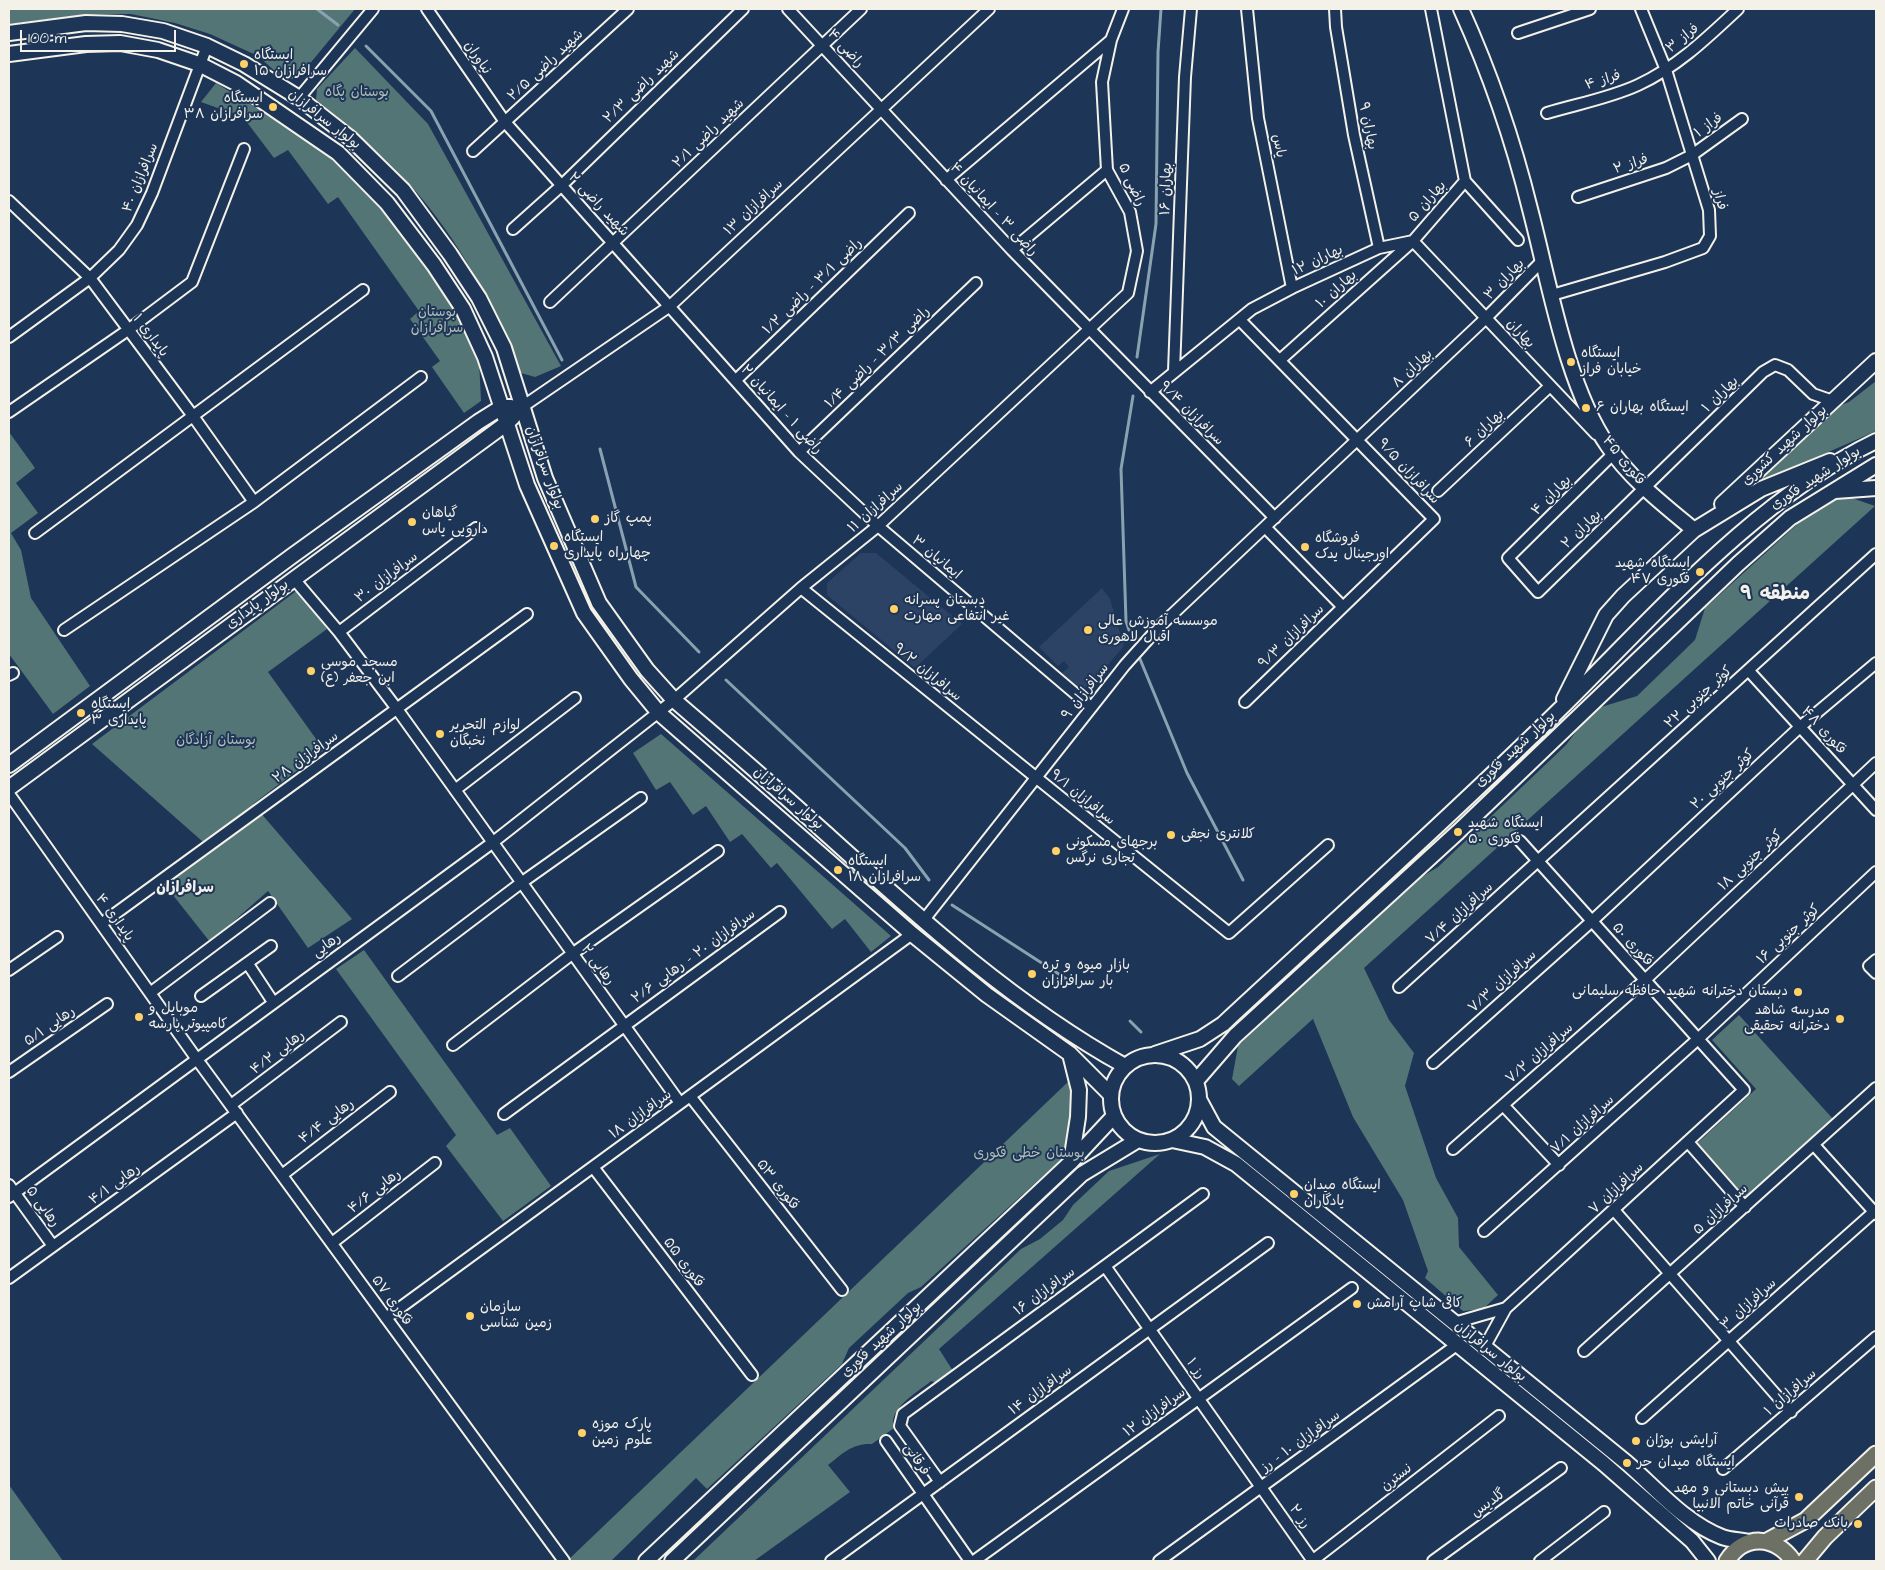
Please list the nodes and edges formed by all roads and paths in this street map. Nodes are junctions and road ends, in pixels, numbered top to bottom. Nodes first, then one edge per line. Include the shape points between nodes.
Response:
1 (373, 9) edge
2 (427, 9) edge
3 (628, 9) edge
4 (743, 9) edge
5 (788, 9) edge
6 (861, 9) edge
7 (989, 9) edge
8 (1123, 9) edge
9 (1191, 9) edge
10 (1247, 9) edge
11 (1335, 9) edge
12 (1431, 9) edge
13 (1461, 9) edge
14 (1590, 9) edge
15 (1641, 9) edge
16 (1738, 9) edge
17 (9, 33) edge
18 (1518, 33) dead end
19 (1111, 40) junction
20 (823, 45) junction
21 (207, 46) junction
22 (9, 54) edge
23 (199, 64) junction
24 (1666, 70) junction
25 (299, 98) junction
26 (880, 109) junction
27 (1547, 113) dead end
28 (1742, 119) dead end
29 (505, 122) junction
30 (244, 149) dead end
31 (473, 151) dead end
32 (1692, 155) junction
33 (1107, 170) junction
34 (946, 180) junction
35 (1464, 181) junction
36 (561, 186) junction
37 (1578, 197) dead end
38 (9, 201) edge
39 (909, 213) dead end
40 (513, 229) dead end
41 (1518, 240) dead end
42 (1413, 241) junction
43 (615, 243) junction
44 (1379, 248) junction
45 (1012, 250) junction
46 (1543, 260) junction
47 (90, 278) junction
48 (976, 283) dead end
49 (1292, 288) junction
50 (363, 290) dead end
51 (1552, 295) junction
52 (550, 302) dead end
53 (670, 306) junction
54 (1486, 318) junction
55 (1240, 320) junction
56 (1088, 328) junction
57 (128, 330) junction
58 (9, 337) edge
59 (1280, 360) junction
60 (1876, 361) edge
61 (1174, 371) junction
62 (1876, 374) edge
63 (422, 377) dead end
64 (736, 380) junction
65 (1550, 386) junction
66 (1150, 392) junction
67 (1833, 401) junction
68 (502, 407) junction
69 (522, 407) junction
70 (9, 412) edge
71 (193, 416) junction
72 (507, 423) junction
73 (1358, 439) junction
74 (1870, 444) edge
75 (1611, 450) junction
76 (799, 452) junction
77 (1876, 465) edge
78 (1876, 488) edge
79 (1646, 489) junction
80 (1438, 491) dead end
81 (1832, 491) junction
82 (254, 502) junction
83 (1275, 518) junction
84 (878, 526) junction
85 (1265, 527) junction
86 (476, 528) dead end
87 (1694, 530) junction
88 (35, 533) dead end
89 (1876, 554) edge
90 (294, 579) junction
91 (801, 588) junction
92 (1538, 592) joint
93 (1343, 606) junction
94 (527, 614) dead end
95 (64, 630) dead end
96 (339, 632) junction
97 (1876, 662) edge
98 (1749, 671) junction
99 (575, 698) dead end
100 (674, 700) junction
101 (1245, 702) dead end
102 (1091, 707) junction
103 (397, 709) junction
104 (1557, 712) junction
105 (659, 713) junction
106 (1801, 726) junction
107 (1876, 763) edge
108 (9, 765) edge
109 (1036, 778) junction
110 (1852, 784) junction
111 (9, 788) edge
112 (455, 790) junction
113 (9, 794) edge
114 (641, 798) dead end
115 (1876, 810) edge
116 (1520, 840) dead end
117 (492, 843) junction
118 (1328, 845) dead end
119 (718, 850) dead end
120 (1539, 862) junction
121 (1876, 872) edge
122 (521, 883) junction
123 (270, 903) dead end
124 (780, 912) dead end
125 (923, 921) junction
126 (1592, 921) junction
127 (101, 924) junction
128 (912, 934) junction
129 (57, 937) dead end
130 (271, 946) dead end
131 (572, 954) junction
132 (248, 964) junction
133 (9, 970) edge
134 (398, 976) dead end
135 (1645, 980) junction
136 (1399, 987) dead end
137 (150, 993) junction
138 (201, 996) dead end
139 (273, 1002) junction
140 (107, 1004) dead end
141 (341, 1022) dead end
142 (624, 1025) junction
143 (1698, 1039) junction
144 (453, 1045) dead end
145 (1070, 1054) junction
146 (1155, 1054) junction
147 (196, 1058) junction
148 (1433, 1063) dead end
149 (1125, 1066) junction
150 (9, 1072) edge
151 (1196, 1081) junction
152 (1876, 1088) edge
153 (1744, 1090) joint
154 (390, 1092) dead end
155 (1111, 1095) junction
156 (690, 1096) junction
157 (1200, 1101) junction
158 (680, 1103) junction
159 (1503, 1105) junction
160 (234, 1109) junction
161 (504, 1114) dead end
162 (1114, 1116) junction
163 (1138, 1140) junction
164 (1172, 1140) junction
165 (1688, 1142) junction
166 (1814, 1145) junction
167 (1453, 1150) dead end
168 (1071, 1162) junction
169 (435, 1163) dead end
170 (1559, 1165) junction
171 (593, 1167) junction
172 (282, 1175) junction
173 (11, 1192) edge
174 (1203, 1194) dead end
175 (1745, 1207) junction
176 (1614, 1210) junction
177 (1876, 1212) edge
178 (1484, 1231) dead end
179 (332, 1243) junction
180 (1268, 1244) dead end
181 (53, 1246) junction
182 (1105, 1266) junction
183 (1671, 1275) junction
184 (9, 1278) edge
185 (1352, 1288) dead end
186 (842, 1290) dead end
187 (1506, 1308) junction
188 (386, 1318) junction
189 (1454, 1323) junction
190 (1150, 1329) junction
191 (1876, 1337) edge
192 (1729, 1342) junction
193 (1458, 1344) junction
194 (1484, 1348) junction
195 (1584, 1351) dead end
196 (752, 1375) dead end
197 (1199, 1398) junction
198 (1792, 1412) junction
199 (1499, 1416) dead end
200 (1642, 1418) dead end
201 (886, 1441) dead end
202 (1876, 1454) edge
203 (1561, 1468) dead end
204 (1723, 1469) dead end
205 (940, 1482) junction
206 (1262, 1488) junction
207 (1876, 1488) edge
208 (923, 1494) junction
209 (1604, 1512) dead end
210 (1767, 1541) junction
211 (1749, 1542) junction
212 (564, 1561) edge
213 (646, 1561) edge
214 (672, 1561) edge
215 (831, 1561) edge
216 (972, 1561) edge
217 (1159, 1561) edge
218 (1313, 1561) edge
219 (1433, 1561) edge
220 (1540, 1561) edge
221 (1708, 1561) edge
222 (1727, 1561) edge
223 (1793, 1561) edge
224 (1805, 1561) edge

1 - 25 street
2 - 29 street, نیاوران
3 - 29 street, شهید راضی ۲/۵
4 - 36 street, شهید راضی ۲/۳
5 - 20 street, راضی ۴
6 - 20 street, شهید راضی ۲/۱
7 - 26 street, سرافرازان ۱۳
8 - 19 street, راضی ۵
9 - 61 street, بهاران ۱۶ via 1185,77
10 - 49 street, یاس via 1258,118
11 - 44 street, بهاران ۹ via 1354,135
12 - 35 street
13 - 46 main road, فکوری ۴۵ via 1504,116
14 - 18 street
15 - 24 street, فراز
16 - 24 street, فراز ۳ via 1690,53
17 - 21 main road, بولوار سرافرازان via 86,23 122,24 163,31
19 - 33 street, راضی ۵ via 1102,82
19 - 34 street
20 - 26 street, راضی ۴
20 - 43 street, شهید راضی ۲/۱
21 - 23 street
21 - 25 main road, بولوار سرافرازان via 244,64
22 - 23 main road, بولوار سرافرازان via 120,43 158,50
23 - 47 street, سرافرازان ۴۰ via 152,193 137,224 119,250
23 - 68 main road, بولوار سرافرازان via 236,83 338,153 386,203 463,308 486,357
24 - 27 street, فراز ۴ via 1637,86
24 - 32 street, فراز
25 - 69 main road, بولوار سرافرازان via 350,138 403,190 450,254 479,298 504,348
26 - 34 street, راضی ۳ - ایمانیان ۴
26 - 53 street, سرافرازان ۱۳
28 - 32 street, فراز ۱
29 - 31 street, شهید راضی ۲/۵
29 - 36 street, شهید راضی ۲
30 - 57 street via 192,282
32 - 37 street, فراز ۲ via 1666,168
32 - 51 street, فراز via 1709,210 1710,236 1704,248
33 - 45 street
33 - 56 street, راضی ۵ via 1130,212 1137,251 1128,292
34 - 45 street, راضی ۳ - ایمانیان ۴
35 - 41 street
35 - 42 street, بهاران ۵
36 - 40 street, شهید راضی ۲/۳
36 - 43 street, شهید راضی ۲
38 - 47 street, پایداری ۱
39 - 64 street, راضی ۳/۱ - راضی ۱/۲
42 - 44 street, بهاران ۱۲
42 - 54 street, بهاران
42 - 59 street, بهاران ۱۰
43 - 52 street, شهید راضی ۲/۱
43 - 53 street, شهید راضی ۲
44 - 49 street, بهاران ۱۲
45 - 56 street, راضی ۳ - ایمانیان ۴
46 - 51 main road, فکوری ۴۵
46 - 54 street, بهاران ۳
47 - 57 street, پایداری ۱
47 - 58 street, سرافرازان ۴۰
48 - 76 street, راضی ۳/۳ - راضی ۱/۴
49 - 55 street, بهاران ۱۲ via 1252,309
50 - 71 street
51 - 75 main road, فکوری ۴۵ via 1586,408
53 - 64 street, راضی ۱ - ایمانیان ۲
53 - 69 street, سرافرازان ۱۳
54 - 65 street, بهاران
54 - 73 street, بهاران ۸
55 - 59 street
55 - 61 street, بهاران ۱۲
56 - 66 street, سرافرازان ۹/۴
56 - 84 street, سرافرازان ۱۱
57 - 70 street
57 - 71 street, پایداری ۱
59 - 73 street
60 - 67 main road, بولوار شهید کشوری
61 - 66 street, بهاران ۱۲
62 - 67 main road via 1841,402
63 - 82 street
64 - 76 street, راضی ۱ - ایمانیان ۲
65 - 75 street, بهاران
65 - 80 street, بهاران ۶
66 - 83 street, سرافرازان ۹/۴
67 - 79 street, بهاران ۱ via 1813,394 1788,370 1775,364 1763,372
67 - 87 main road, بولوار شهید کشوری
68 - 69 main road
68 - 72 main road, بولوار سرافرازان
68 - 108 main road, بولوار پایداری via 292,556
69 - 72 main road, بولوار پایداری
69 - 100 main road, بولوار سرافرازان via 545,478 599,603 647,670
71 - 82 street, پایداری ۱
71 - 88 street
72 - 90 main road, بولوار پایداری
72 - 105 main road, بولوار سرافرازان via 527,485 584,613
73 - 83 street, سرافرازان ۹
73 - 93 street, سرافرازان ۹/۵ via 1434,519
74 - 87 main road via 1761,489
74 - 104 main road, بولوار شهید فکوری via 1777,502 1725,548
75 - 79 main road, فکوری ۴۵
75 - 92 street, بهاران ۴ via 1508,558
76 - 84 street, راضی ۱ - ایمانیان ۲
77 - 81 main road, بولوار شهید فکوری
78 - 81 main road
79 - 87 main road, فکوری ۴۵
79 - 92 street, بهاران ۲
81 - 151 main road, بولوار شهید فکوری via 1790,518 1738,564 1458,832 1235,1036
82 - 95 street
83 - 85 street, سرافرازان ۹
84 - 91 street, سرافرازان ۱۱
84 - 102 street, ایمانیان ۳
85 - 93 street, سرافرازان ۹/۳
85 - 102 street, سرافرازان ۹ via 1161,626
86 - 96 street, سرافرازان ۳۰
87 - 104 main road via 1606,615
89 - 98 street, کوثر جنوبی ۲۲
90 - 96 street, رهایی ۲
90 - 111 main road, بولوار پایداری
91 - 100 street, سرافرازان ۱۱
91 - 109 street, سرافرازان ۹/۲
93 - 101 street, سرافرازان ۹/۳
94 - 103 street, سرافرازان ۲۸
96 - 103 street, رهایی ۲
97 - 106 street, کوثر جنوبی ۲۰
98 - 106 street, فکوری ۴۸
98 - 120 street, کوثر جنوبی ۲۲
99 - 112 street
100 - 105 street, سرافرازان ۱۱
100 - 125 main road, بولوار سرافرازان
102 - 109 street, سرافرازان ۹
103 - 112 street, رهایی ۲
103 - 127 street, سرافرازان ۲۸
104 - 146 main road, بولوار شهید فکوری via 1223,1024 1200,1039
105 - 117 street, رهایی
105 - 128 main road, بولوار سرافرازان
106 - 110 street, فکوری ۴۸
106 - 126 street, کوثر جنوبی ۲۰
107 - 110 street, کوثر جنوبی ۱۸
109 - 118 street, سرافرازان ۹/۱ via 1229,933
109 - 125 street, سرافرازان ۹
110 - 115 street, فکوری ۴۸
110 - 135 street, کوثر جنوبی ۱۸
112 - 117 street, رهایی ۲
113 - 127 street, پایداری ۴
114 - 122 street
116 - 120 street, فکوری ۵۰
117 - 122 street, رهایی ۲
117 - 139 street, رهایی
119 - 131 street
120 - 126 street, فکوری ۵۰
120 - 136 street, سرافرازان ۷/۴
121 - 143 street, کوثر جنوبی ۱۶
122 - 131 street, رهایی ۲
122 - 134 street
123 - 137 street
124 - 142 street, سرافرازان ۲۰ - رهایی ۲/۶
125 - 149 main road, بولوار سرافرازان via 1006,988 1091,1047
126 - 135 street, فکوری ۵۰
126 - 148 street, سرافرازان ۷/۳
127 - 137 street, پایداری ۴
128 - 145 main road, بولوار سرافرازان via 987,995
128 - 156 street, سرافرازان ۱۸
129 - 133 street
130 - 132 street
131 - 142 street, رهایی ۲
131 - 144 street
132 - 138 street
132 - 139 street
135 - 143 street, فکوری ۵۰
135 - 159 street, سرافرازان ۷/۲
137 - 147 street, پایداری ۴
139 - 147 street, رهایی
140 - 150 street, رهایی ۵/۱
141 - 160 street, رهایی ۴/۲
142 - 158 street, رهایی ۲
142 - 161 street, سرافرازان ۲۰ - رهایی ۲/۶
143 - 153 street, فکوری ۵۰
143 - 170 street, سرافرازان ۷/۱
145 - 155 main road, بولوار سرافرازان
145 - 168 main road via 1079,1090
146 - 149 main road via 1137,1058
146 - 151 main road via 1172,1057 1186,1066
147 - 160 street, فکوری ۵۷
147 - 173 street, رهایی
149 - 155 main road via 1114,1082
151 - 157 main road
152 - 166 street, سرافرازان ۵
153 - 165 street, سرافرازان ۷
154 - 172 street, رهایی ۴/۴
155 - 162 main road
156 - 158 street, سرافرازان ۱۸
156 - 186 street, فکوری ۵۳
157 - 164 main road via 1196,1116 1186,1130
157 - 189 main road, بولوار سرافرازان via 1214,1127
158 - 171 street, سرافرازان ۱۸
159 - 167 street, سرافرازان ۷/۲
159 - 170 street
160 - 172 street, فکوری ۵۷
160 - 181 street, رهایی ۴/۱
162 - 163 main road via 1124,1130
162 - 168 main road, بولوار شهید فکوری
163 - 164 main road via 1155,1143
163 - 214 main road, بولوار شهید فکوری via 1082,1174
164 - 193 main road, بولوار سرافرازان via 1206,1146 1236,1164
165 - 175 street
165 - 176 street, سرافرازان ۷
166 - 175 street, سرافرازان ۵
166 - 177 street
168 - 213 main road, بولوار شهید فکوری
169 - 179 street, رهایی ۴/۶
170 - 178 street, سرافرازان ۷/۱
171 - 188 street, سرافرازان ۱۸
171 - 196 street, فکوری ۵۵
172 - 179 street, فکوری ۵۷
173 - 181 street, رهایی ۵
174 - 182 street, سرافرازان ۱۶
175 - 183 street, سرافرازان ۵
176 - 183 street
176 - 187 street, سرافرازان ۷
177 - 192 street, سرافرازان ۳
179 - 188 street, فکوری ۵۷
180 - 190 street, سرافرازان ۱۴
181 - 184 street, رهایی ۴/۱
182 - 190 street, رز ۱
182 - 205 street, سرافرازان ۱۶ via 903,1414 900,1426
183 - 192 street
183 - 195 street, سرافرازان ۵
185 - 197 street, سرافرازان ۱۲
187 - 189 street
187 - 194 street
188 - 212 street, فکوری ۵۷
189 - 194 main road, بولوار سرافرازان
190 - 197 street, رز ۱
190 - 205 street, سرافرازان ۱۴
191 - 198 street, سرافرازان ۱
192 - 198 street
192 - 200 street, سرافرازان ۳
193 - 206 street, سرافرازان ۱۰ - رز
193 - 221 main road, بولوار سرافرازان via 1603,1463 1692,1541
194 - 211 main road, بولوار سرافرازان via 1705,1529 1724,1538
197 - 206 street, رز ۱
197 - 216 street, سرافرازان ۱۲
198 - 204 street, سرافرازان ۱
199 - 218 street, نسترن
201 - 208 street, فرقانی
202 - 210 main road via 1806,1520
203 - 219 street, گلدیس
205 - 208 street, سرافرازان ۱۴
206 - 217 street, سرافرازان ۱۰ - رز
206 - 218 street, رز ۲
207 - 224 main road
208 - 215 street, سرافرازان ۱۴
208 - 216 street, فرقانی
209 - 220 street
210 - 211 main road
210 - 223 main road via 1778,1545
211 - 222 main road via 1739,1547

